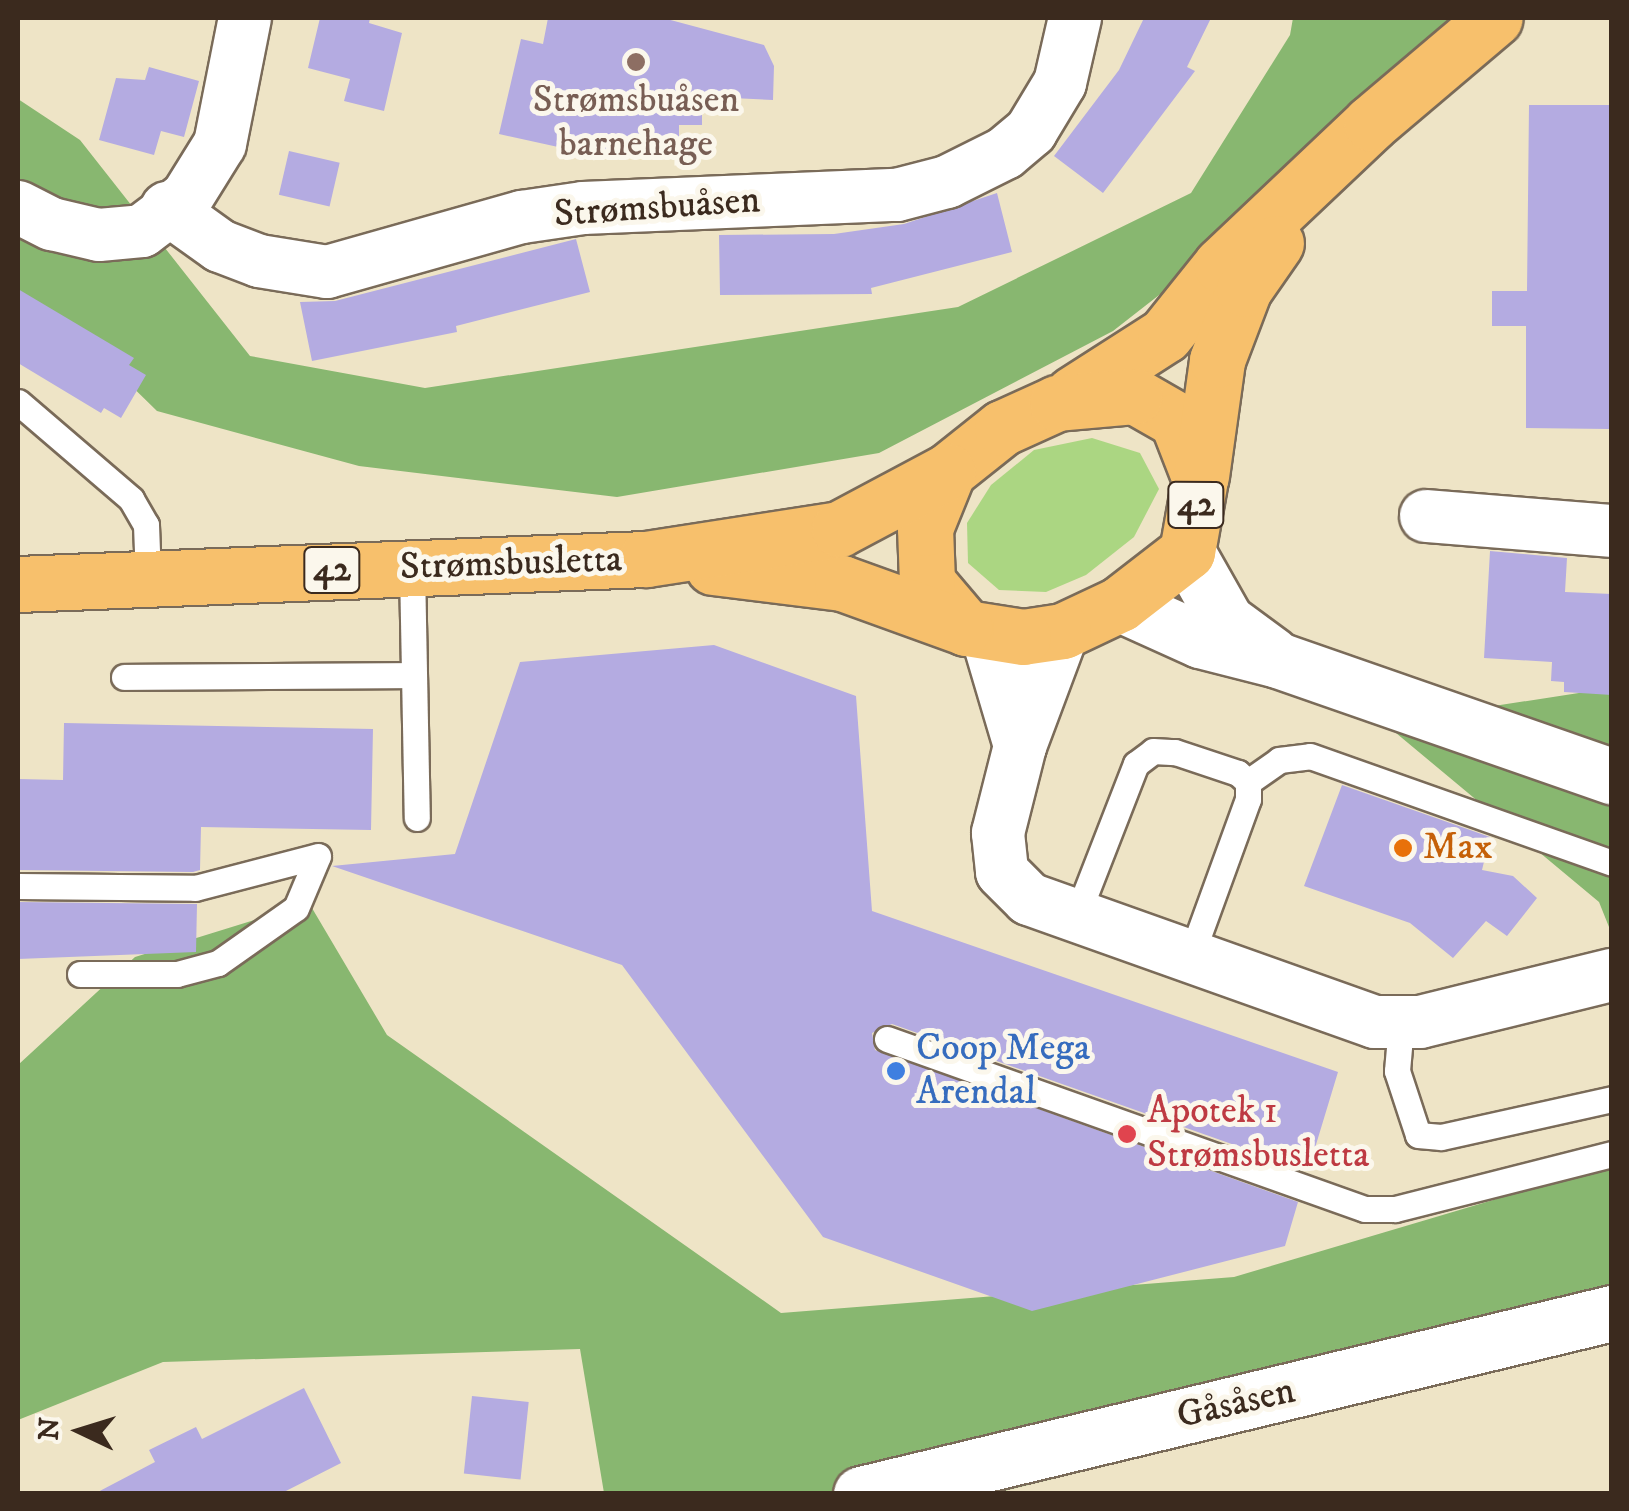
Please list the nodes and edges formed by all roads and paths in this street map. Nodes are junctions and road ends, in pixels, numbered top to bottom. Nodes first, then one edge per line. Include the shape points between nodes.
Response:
1 (245, 18) edge
2 (1075, 18) edge
3 (1496, 18) edge
4 (1330, 164) junction
5 (18, 207) edge
6 (167, 208) junction
7 (18, 402) edge
8 (1057, 403) junction
9 (948, 470) junction
10 (1200, 480) junction
11 (1426, 516) dead end
12 (1612, 531) edge
13 (1187, 552) junction
14 (646, 559) junction
15 (412, 568) junction
16 (148, 576) junction
17 (18, 584) edge
18 (1120, 604) junction
19 (976, 629) junction
20 (1063, 631) junction
21 (1278, 660) junction
22 (412, 674) junction
23 (124, 677) dead end
24 (1020, 746) junction
25 (1612, 776) edge
26 (1248, 782) junction
27 (418, 818) dead end
28 (1612, 863) edge
29 (18, 886) edge
30 (1077, 915) junction
31 (1191, 956) junction
32 (80, 974) dead end
33 (1612, 975) edge
34 (1401, 1025) junction
35 (887, 1039) dead end
36 (1612, 1099) edge
37 (1612, 1154) edge
38 (1612, 1313) edge
39 (861, 1494) edge

1 - 6 street via 220,144 187,197
2 - 6 street, Strømsbuåsen via 1060,83 1030,131 1005,153 947,182 897,195 583,208 522,217 327,272 259,261 220,246
3 - 4 main road, 42
4 - 8 main road, 42 via 1221,265 1165,335
4 - 10 main road, 42 via 1244,289 1217,360
5 - 6 street via 99,235 142,231
7 - 16 lane via 130,499 146,525
8 - 9 main road, 42 via 1002,428
8 - 10 main road, 42 via 1136,396 1177,420
9 - 14 main road, Strømsbusletta / 42 via 839,529
9 - 19 main road via 925,528 927,582
10 - 13 main road, 42
11 - 12 street
13 - 18 main road, 42
13 - 21 street via 1226,621
14 - 15 main road, Strømsbusletta / 42
14 - 19 main road, Strømsbusletta / 42 via 842,582
15 - 16 main road, Strømsbusletta / 42
15 - 22 lane
16 - 17 main road, Strømsbusletta / 42
18 - 20 main road, 42
18 - 21 street via 1200,640
19 - 20 main road, 42 via 1024,637
19 - 24 street
20 - 24 street
21 - 25 street
22 - 23 lane
22 - 27 lane
24 - 30 street via 998,833 1002,872 1030,899
26 - 28 lane via 1279,760 1310,756
26 - 30 lane via 1174,752 1152,751 1136,764
26 - 31 lane via 1248,799
29 - 32 lane via 195,888 318,856 296,908 218,963 177,974
30 - 31 street
31 - 34 street via 1350,1016
33 - 34 street
34 - 36 lane via 1398,1071 1418,1135 1441,1137
35 - 37 lane via 1365,1209 1394,1210
38 - 39 street, Gåsåsen

